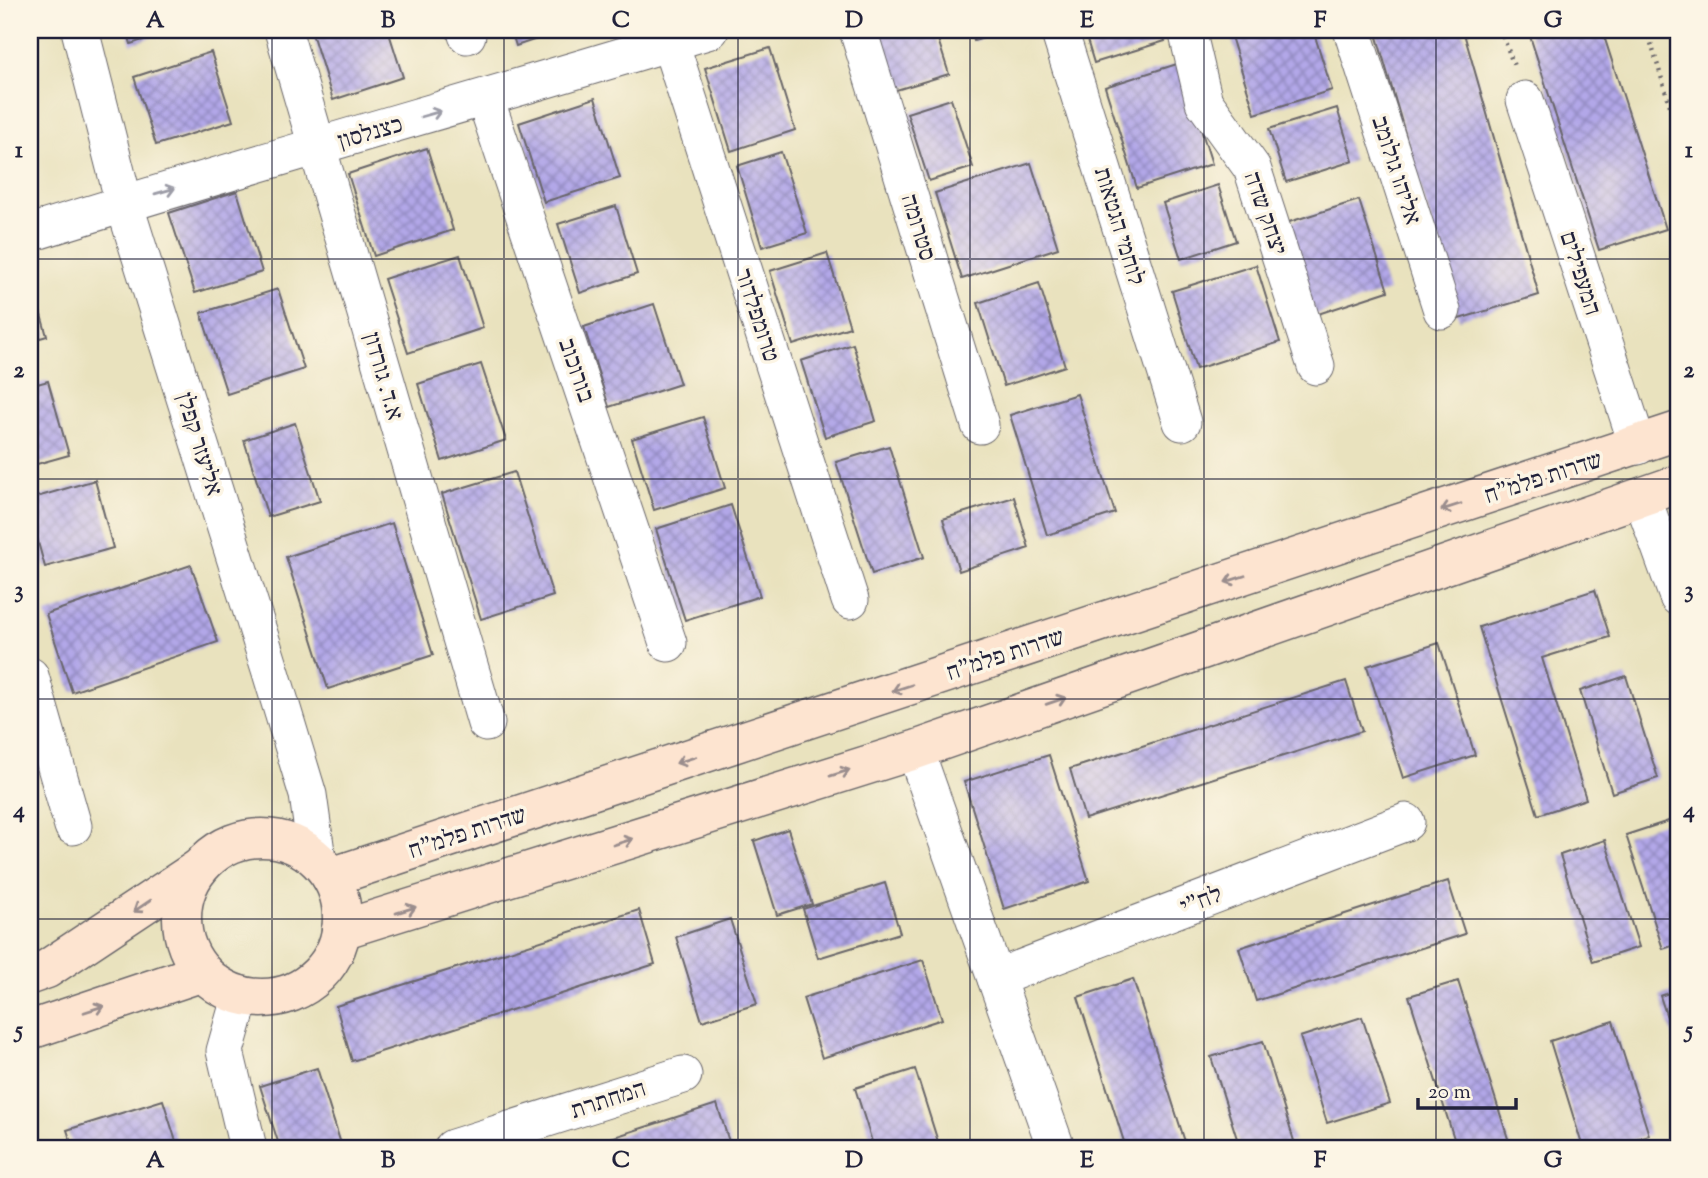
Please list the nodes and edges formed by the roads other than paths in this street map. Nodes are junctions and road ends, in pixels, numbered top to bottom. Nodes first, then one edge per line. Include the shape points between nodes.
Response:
1 (79, 30) edge
2 (283, 30) edge
3 (710, 30) edge
4 (858, 30) edge
5 (1059, 30) edge
6 (1187, 30) edge
7 (1352, 30) edge
8 (668, 36) edge
9 (485, 98) junction
10 (1525, 100) dead end
11 (316, 148) junction
12 (124, 203) junction
13 (30, 233) edge
14 (1442, 310) dead end
15 (1316, 366) dead end
16 (1182, 422) dead end
17 (980, 425) dead end
18 (1678, 432) edge
19 (1638, 446) junction
20 (1678, 484) edge
21 (1642, 497) junction
22 (1678, 597) edge
23 (850, 600) dead end
24 (668, 643) dead end
25 (30, 676) edge
26 (486, 723) dead end
27 (915, 750) junction
28 (1406, 822) dead end
29 (73, 826) dead end
30 (199, 868) junction
31 (324, 868) junction
32 (341, 930) junction
33 (203, 972) junction
34 (30, 975) edge
35 (996, 978) junction
36 (241, 995) junction
37 (30, 1030) edge
38 (683, 1075) dead end
39 (248, 1148) edge
40 (453, 1148) edge
41 (1056, 1148) edge

1 - 12 street, אליעזר קפלן
2 - 11 street, א.ד. גורדון
3 - 8 street, כצנלסון
4 - 17 street, סטרומה
5 - 16 street, לוחמי הגטאות
6 - 15 street, יצחק שדה via 1204,102 1252,167
7 - 14 street, אליהו גולומב
8 - 9 street, כצנלסון
8 - 23 street, טרומפלדור
11 -> 9 street, כצנלסון
9 - 24 street, בורוכוב
10 - 19 street, המעפילים
12 -> 11 street, כצנלסון
11 - 26 street, א.ד. גורדון
12 - 13 street, כצנלסון
12 - 31 street, אליעזר קפלן via 308,795
18 - 19 street, שדרות פלמ"ח
19 -> 31 street, שדרות פלמ"ח
20 - 21 street, שדרות פלמ"ח
21 - 22 street
27 -> 21 street, שדרות פלמ"ח
25 - 29 street
32 -> 27 street, שדרות פלמ"ח
27 - 35 street
28 - 35 street, לח"י
30 - 31 street via 218,850 243,840 269,838 295,844
30 - 33 street via 186,891 182,918 184,938
30 -> 34 street via 47,969
31 - 32 street via 339,894
32 - 36 street via 324,967 293,992 267,998
33 - 36 street
37 -> 33 street
35 - 41 street
36 - 39 street via 225,1051
38 - 40 street, המחתרת

